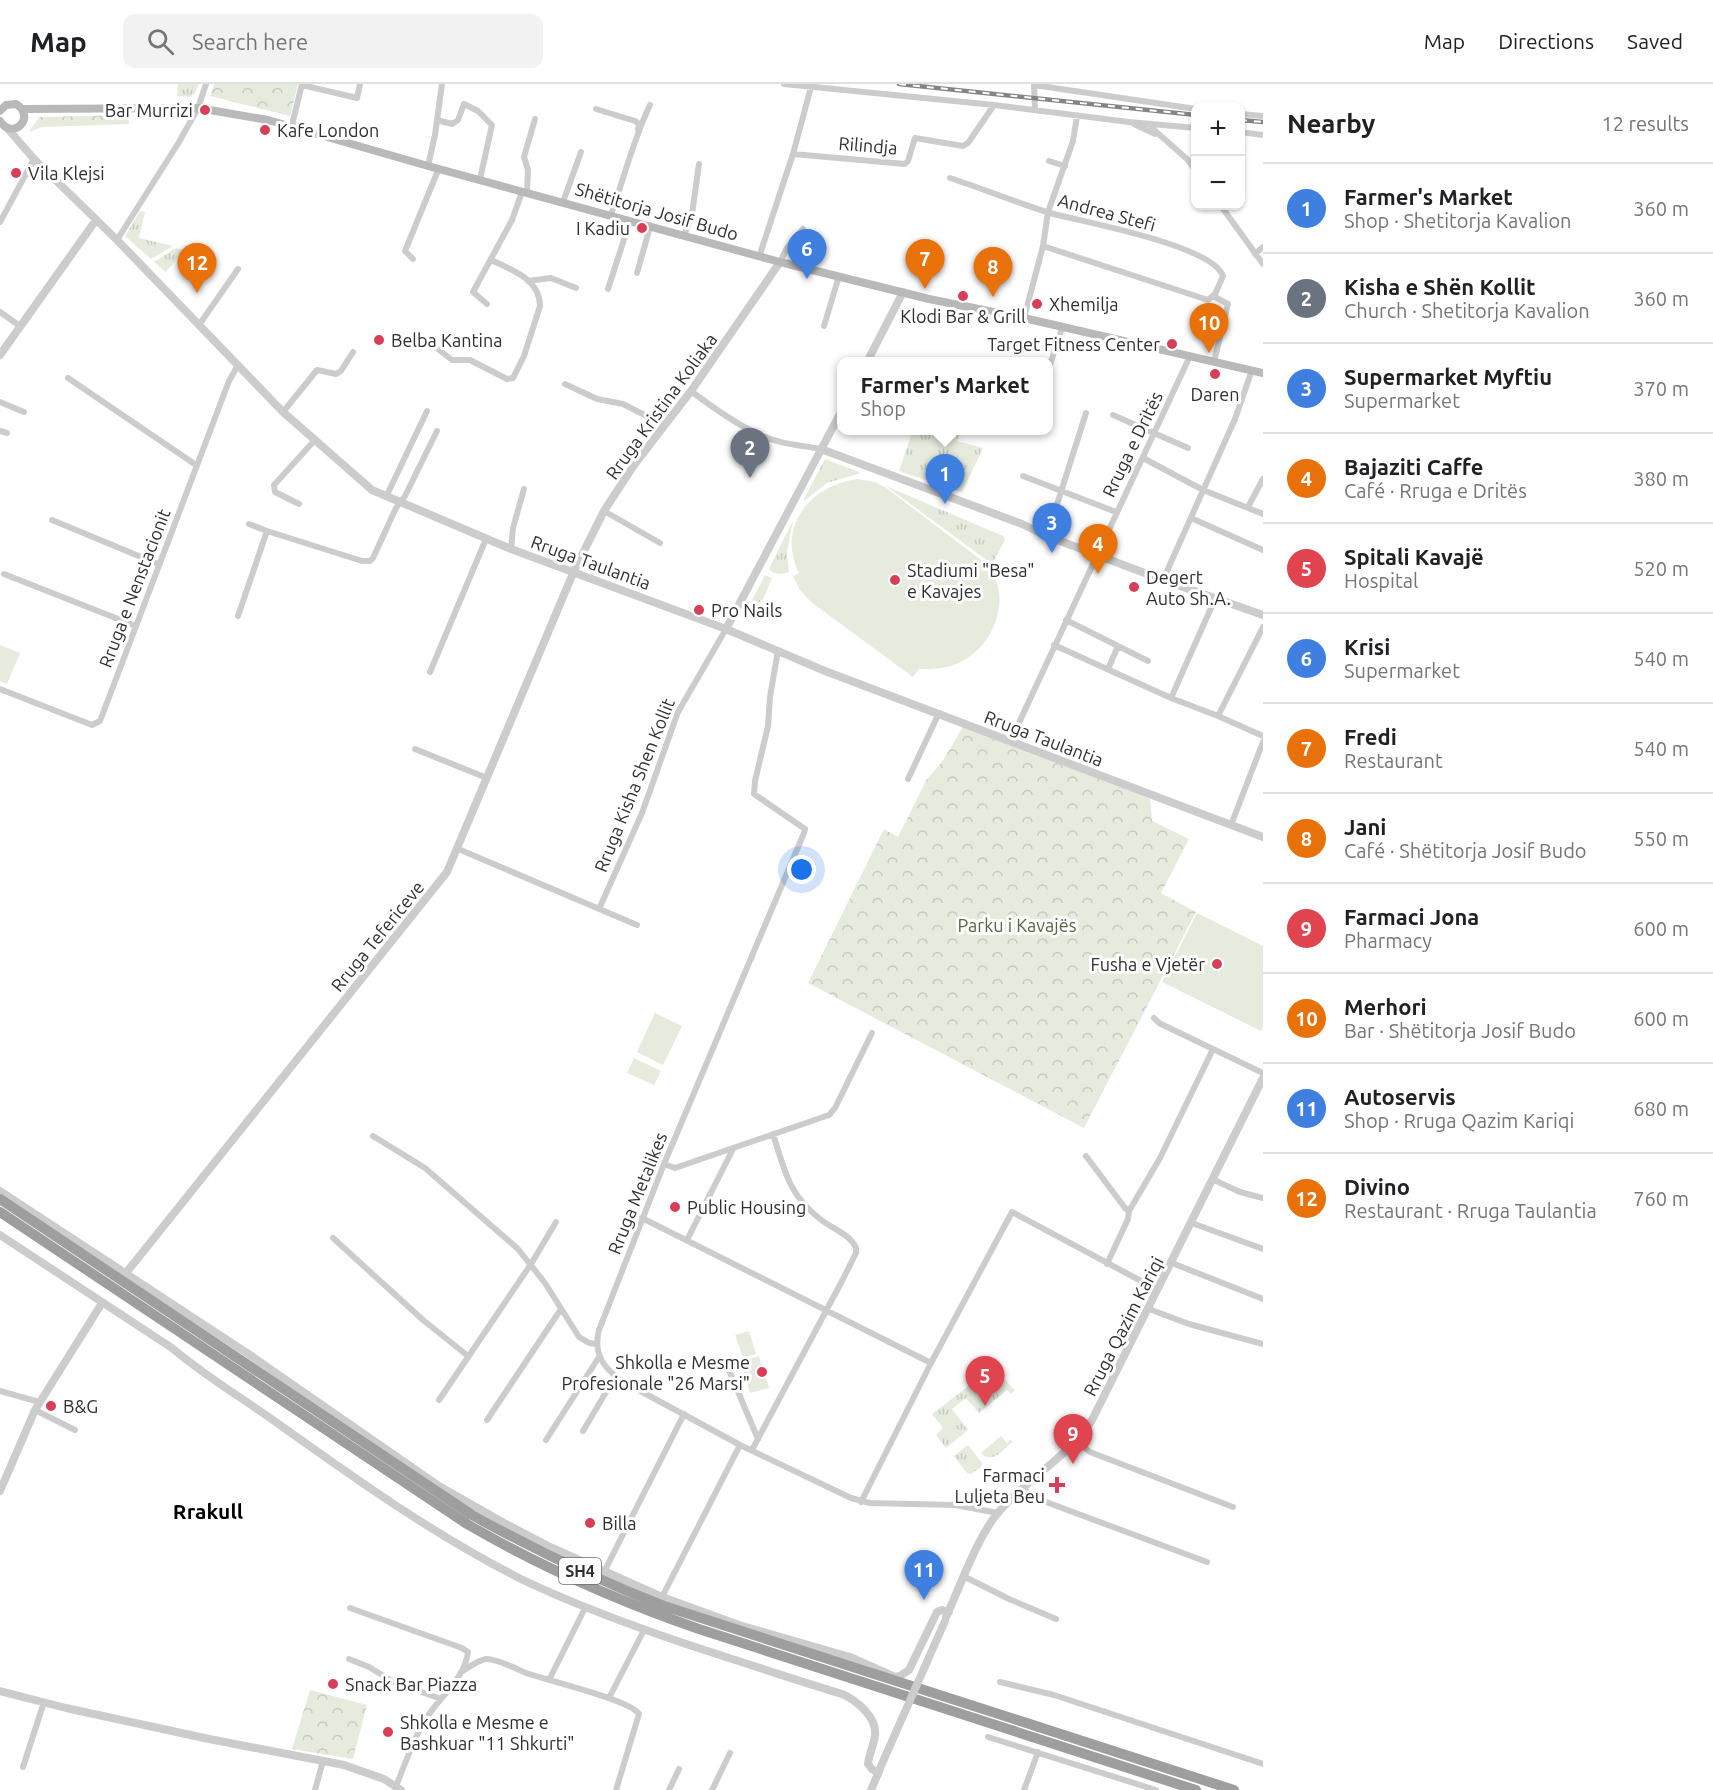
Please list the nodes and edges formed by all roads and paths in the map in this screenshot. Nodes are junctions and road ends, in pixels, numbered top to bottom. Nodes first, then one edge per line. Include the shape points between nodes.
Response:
1 (206, 84) edge
2 (360, 84) edge
3 (442, 84) edge
4 (784, 84) edge
5 (1034, 84) edge
6 (302, 85) edge
7 (811, 87) junction
8 (650, 105) dead end
9 (994, 105) junction
10 (1, 108) edge
11 (198, 108) junction
12 (1191, 108) edge
13 (22, 109) junction
14 (596, 109) dead end
15 (1035, 110) junction
16 (41, 111) junction
17 (1245, 114) edge
18 (1077, 116) junction
19 (1263, 116) edge
20 (535, 119) dead end
21 (437, 120) junction
22 (0, 122) edge
23 (1129, 122) junction
24 (1150, 124) junction
25 (292, 125) junction
26 (1162, 125) junction
27 (16, 126) junction
28 (1191, 128) edge
29 (637, 132) junction
30 (1245, 133) edge
31 (1263, 135) edge
32 (1161, 136) junction
33 (581, 152) dead end
34 (793, 154) junction
35 (34, 159) junction
36 (1048, 161) dead end
37 (699, 164) dead end
38 (1191, 164) edge
39 (428, 166) junction
40 (1065, 166) junction
41 (439, 168) junction
42 (950, 178) dead end
43 (480, 179) junction
44 (524, 192) junction
45 (563, 202) junction
46 (1224, 210) edge
47 (1048, 212) junction
48 (611, 215) junction
49 (96, 220) junction
50 (630, 221) junction
51 (0, 222) edge
52 (650, 226) junction
53 (803, 229) dead end
54 (684, 236) junction
55 (117, 240) junction
56 (1043, 246) junction
57 (1263, 247) edge
58 (1256, 254) junction
59 (759, 257) junction
60 (413, 259) dead end
61 (492, 261) junction
62 (780, 262) junction
63 (1263, 264) edge
64 (238, 269) dead end
65 (637, 273) dead end
66 (839, 276) junction
67 (528, 280) junction
68 (576, 288) dead end
69 (608, 289) dead end
70 (903, 292) junction
71 (1211, 298) junction
72 (488, 304) dead end
73 (0, 312) edge
74 (1024, 318) junction
75 (199, 325) junction
76 (20, 326) junction
77 (824, 326) dead end
78 (1062, 328) junction
79 (414, 338) dead end
80 (353, 352) dead end
81 (0, 355) edge
82 (1190, 356) junction
83 (870, 357) edge
84 (1053, 357) edge
85 (1214, 362) junction
86 (238, 365) junction
87 (1252, 370) junction
88 (1263, 373) edge
89 (68, 378) dead end
90 (565, 384) dead end
91 (691, 391) junction
92 (0, 402) edge
93 (427, 411) dead end
94 (24, 412) dead end
95 (283, 412) junction
96 (1086, 413) dead end
97 (1113, 415) dead end
98 (837, 419) edge
99 (664, 425) junction
100 (437, 431) dead end
101 (1155, 433) junction
102 (314, 441) junction
103 (1188, 448) dead end
104 (821, 449) junction
105 (1143, 458) junction
106 (196, 465) junction
107 (1023, 476) dead end
108 (1263, 479) edge
109 (524, 489) dead end
110 (1203, 490) junction
111 (1061, 491) junction
112 (386, 496) junction
113 (400, 502) junction
114 (298, 504) dead end
115 (1248, 507) junction
116 (604, 511) junction
117 (1116, 512) junction
118 (1263, 514) edge
119 (1191, 518) junction
120 (52, 520) dead end
121 (249, 524) dead end
122 (267, 531) junction
123 (1047, 536) junction
124 (486, 539) junction
125 (660, 543) dead end
126 (511, 549) junction
127 (1263, 550) edge
128 (1097, 554) junction
129 (158, 564) junction
130 (574, 571) junction
131 (4, 574) dead end
132 (1163, 580) junction
133 (1215, 599) junction
134 (1263, 615) edge
135 (238, 616) dead end
136 (1066, 620) junction
137 (136, 626) junction
138 (1263, 627) edge
139 (726, 628) junction
140 (1054, 645) junction
141 (1118, 646) junction
142 (778, 650) junction
143 (1148, 661) dead end
144 (1108, 669) junction
145 (430, 672) dead end
146 (0, 689) edge
147 (1172, 698) junction
148 (939, 713) junction
149 (1218, 716) junction
150 (1263, 736) edge
151 (1010, 742) junction
152 (1263, 742) edge
153 (415, 748) dead end
154 (487, 778) junction
155 (908, 779) dead end
156 (1230, 825) junction
157 (1263, 837) edge
158 (456, 848) junction
159 (599, 909) junction
160 (637, 925) dead end
161 (1154, 1018) dead end
162 (872, 1033) dead end
163 (1213, 1049) junction
164 (1263, 1073) edge
165 (1263, 1078) edge
166 (773, 1134) junction
167 (373, 1136) dead end
168 (732, 1149) junction
169 (1086, 1156) dead end
170 (664, 1164) junction
171 (1214, 1179) junction
172 (0, 1191) edge
173 (1263, 1198) edge
174 (0, 1199) edge
175 (20, 1205) junction
176 (1129, 1211) junction
177 (0, 1212) edge
178 (642, 1218) junction
179 (556, 1222) dead end
180 (1192, 1223) junction
181 (0, 1235) edge
182 (58, 1238) junction
183 (333, 1239) dead end
184 (687, 1240) junction
185 (1263, 1249) edge
186 (1172, 1263) junction
187 (531, 1264) junction
188 (1107, 1264) junction
189 (126, 1273) junction
190 (1158, 1290) junction
191 (1263, 1299) edge
192 (102, 1303) junction
193 (561, 1309) junction
194 (826, 1309) junction
195 (1149, 1309) junction
196 (597, 1344) junction
197 (1263, 1344) edge
198 (468, 1356) junction
199 (599, 1357) junction
200 (931, 1363) junction
201 (728, 1368) dead end
202 (615, 1377) junction
203 (0, 1391) edge
204 (439, 1400) dead end
205 (37, 1406) junction
206 (684, 1414) junction
207 (487, 1420) dead end
208 (75, 1430) dead end
209 (583, 1431) dead end
210 (758, 1439) junction
211 (546, 1440) dead end
212 (1076, 1442) junction
213 (740, 1445) junction
214 (752, 1450) junction
215 (1023, 1488) junction
216 (0, 1491) edge
217 (861, 1502) junction
218 (1233, 1507) dead end
219 (998, 1513) junction
220 (1207, 1562) dead end
221 (604, 1572) junction
222 (965, 1577) junction
223 (662, 1597) junction
224 (350, 1608) dead end
225 (585, 1608) junction
226 (949, 1612) junction
227 (1056, 1619) dead end
228 (644, 1630) junction
229 (349, 1659) dead end
230 (461, 1672) junction
231 (549, 1680) junction
232 (1000, 1682) dead end
233 (0, 1691) edge
234 (609, 1698) junction
235 (441, 1699) junction
236 (44, 1702) junction
237 (988, 1737) dead end
238 (1038, 1752) junction
239 (730, 1753) dead end
240 (322, 1761) junction
241 (1263, 1764) edge
242 (23, 1767) dead end
243 (679, 1769) dead end
244 (880, 1769) junction
245 (399, 1788) edge
246 (315, 1790) edge
247 (616, 1790) edge
248 (669, 1790) edge
249 (712, 1790) edge
250 (871, 1790) edge
251 (1024, 1790) edge
252 (1156, 1790) edge
253 (1196, 1790) edge
254 (1234, 1790) edge

1 - 11 street
2 - 6 street via 357,98
3 - 21 street
4 - 7 street
5 - 12 street
5 - 15 street
6 - 25 street
7 - 9 street
7 - 34 street
8 - 29 street
9 - 15 street
9 - 34 street, Rilindja via 968,143 963,146 915,138 905,164
10 - 13 main road, Shëtitorja Josif Budo via 13,104
11 - 16 main road, Shëtitorja Josif Budo
11 - 25 main road, Shëtitorja Josif Budo
11 - 55 street
13 - 16 main road, Shëtitorja Josif Budo
13 - 27 main road
14 - 29 street via 635,121 639,124
15 - 18 street
16 - 27 main road
17 - 19 street
18 - 23 street
18 - 40 street
20 - 44 street via 524,156 528,170
21 - 39 street
21 - 43 street via 452,124 458,120 464,104 492,125
22 - 27 main road
23 - 24 street
23 - 32 street
24 - 26 street
24 - 32 street
25 - 39 main road, Shëtitorja Josif Budo
26 - 28 street
26 - 32 street
27 - 35 street, Rruga Taulantia via 20,142
29 - 48 street
30 - 31 street
32 - 38 street
33 - 45 street
34 - 59 street
35 - 49 street, Rruga Taulantia
35 - 51 street
36 - 40 street
37 - 54 street via 692,214
39 - 41 main road, Shëtitorja Josif Budo
40 - 47 street
41 - 43 main road, Shëtitorja Josif Budo
41 - 60 street via 405,251
42 - 47 street, Andrea Stefi
43 - 44 main road, Shëtitorja Josif Budo
44 - 45 main road, Shëtitorja Josif Budo
44 - 61 street
45 - 48 main road, Shëtitorja Josif Budo
46 - 58 street
47 - 56 street
47 - 71 street, Andrea Stefi via 1137,234 1211,261 1222,276
48 - 50 main road, Shëtitorja Josif Budo
49 - 55 street, Rruga Taulantia
49 - 76 street
50 - 52 main road, Shëtitorja Josif Budo
50 - 69 street
52 - 54 main road, Shëtitorja Josif Budo
52 - 65 street
53 - 62 street
54 - 59 main road, Shëtitorja Josif Budo
55 - 75 street, Rruga Taulantia
56 - 71 street
56 - 74 street
57 - 58 street
58 - 63 street
59 - 62 main road, Shëtitorja Josif Budo
61 - 67 street
61 - 72 street via 472,292
62 - 66 main road, Shëtitorja Josif Budo
62 - 91 street, Rruga Kristina Koliaka
64 - 75 street
66 - 70 main road, Shëtitorja Josif Budo
66 - 77 street
67 - 68 street via 551,278
67 - 79 street via 540,298 540,306 513,378 507,379 470,360 452,360 425,339
70 - 74 main road, Shëtitorja Josif Budo
70 - 83 street
71 - 85 street via 1228,304
73 - 76 street
74 - 78 main road, Shëtitorja Josif Budo
75 - 86 street, Rruga Taulantia
76 - 81 street
78 - 82 main road, Shëtitorja Josif Budo
78 - 84 street
80 - 95 street via 336,374 317,370
82 - 85 main road, Shëtitorja Josif Budo
82 - 101 street, Rruga e Dritës
85 - 87 main road, Shëtitorja Josif Budo
86 - 95 street, Rruga Taulantia
86 - 106 street, Rruga e Nenstacionit
87 - 88 main road, Shëtitorja Josif Budo
87 - 110 street
89 - 106 street
90 - 99 street via 597,399 623,404
91 - 99 street, Rruga Kristina Koliaka
91 - 104 street via 759,435
92 - 94 street
93 - 112 street
95 - 102 street, Rruga Taulantia
96 - 111 street
97 - 101 street
98 - 104 street, Rruga Kisha Shen Kollit
99 - 116 street, Rruga Kristina Koliaka
100 - 113 street
101 - 103 street
101 - 105 street, Rruga e Dritës
102 - 112 street, Rruga Taulantia via 361,481
102 - 114 street via 274,485 275,492
104 - 123 street
104 - 139 street, Rruga Kisha Shen Kollit
105 - 110 street
105 - 117 street, Rruga e Dritës
106 - 129 street, Rruga e Nenstacionit
107 - 111 street
108 - 115 street
109 - 126 street
110 - 115 street
110 - 119 street
111 - 117 street
111 - 123 street
112 - 113 street, Rruga Taulantia
113 - 122 street via 370,561
113 - 124 street, Rruga Taulantia
115 - 118 street
116 - 125 street
116 - 130 street, Rruga Kristina Koliaka
117 - 128 street, Rruga e Dritës
119 - 127 street
119 - 132 street
120 - 129 street
121 - 122 street
122 - 135 street
123 - 128 street
124 - 126 street, Rruga Taulantia
124 - 145 street
126 - 130 street, Rruga Taulantia
128 - 132 street
128 - 136 street, Rruga e Dritës
129 - 137 street, Rruga e Nenstacionit
130 - 139 street, Rruga Taulantia
130 - 154 street, Rruga Tefericeve
131 - 137 street
132 - 133 street
133 - 134 street
133 - 147 street
136 - 140 street, Rruga e Dritës
136 - 141 street
137 - 146 street, Rruga e Nenstacionit via 97,724
138 - 149 street
139 - 142 street, Rruga Taulantia
139 - 159 street, Rruga Kisha Shen Kollit via 678,712 638,822
140 - 144 street
140 - 151 street, Rruga e Dritës
141 - 143 street
141 - 144 street
142 - 148 street, Rruga Taulantia
142 - 170 street, Rruga Metalikes via 754,795 805,829
144 - 147 street
147 - 149 street
148 - 151 street, Rruga Taulantia
148 - 155 street
149 - 150 street
151 - 156 street, Rruga Taulantia
152 - 156 street
153 - 154 street
154 - 158 street, Rruga Tefericeve
156 - 157 street, Rruga Taulantia
158 - 159 street
158 - 189 street, Rruga Tefericeve via 439,883
159 - 160 street
161 - 163 street
162 - 166 street via 831,1112
163 - 164 street
163 - 176 street via 1160,1158
165 - 171 street, Rruga Qazim Kariqi
166 - 168 street
166 - 194 street via 799,1200 856,1248
167 - 187 street via 425,1168
168 - 170 street via 675,1168
168 - 184 street
169 - 176 street
170 - 178 street, Rruga Metalikes
171 - 173 street
171 - 180 street, Rruga Qazim Kariqi
172 - 175 street
174 - 182 highway, SH4
175 - 182 highway
175 - 189 street
176 - 188 street
177 - 253 highway, SH4 via 467,1524 582,1584 699,1629
178 - 184 street
178 - 196 street, Rruga Metalikes
179 - 187 street
180 - 185 street
180 - 186 street, Rruga Qazim Kariqi
181 - 192 street
182 - 254 highway, SH4 via 472,1515 587,1575 664,1606
183 - 198 street
184 - 194 street
186 - 190 street, Rruga Qazim Kariqi
186 - 191 street
187 - 193 street
187 - 198 street
188 - 190 street
188 - 200 street via 1012,1212
189 - 221 street via 439,1486
190 - 195 street, Rruga Qazim Kariqi
192 - 205 street
192 - 225 street via 410,1515 497,1566
193 - 196 street via 579,1337
193 - 207 street
194 - 200 street
194 - 210 street
195 - 197 street
195 - 212 street, Rruga Qazim Kariqi via 1092,1420
196 - 199 street, Rruga Metalikes
198 - 204 street
199 - 202 street, Rruga Metalikes
199 - 211 street
200 - 217 street
201 - 210 street
202 - 206 street, Rruga Metalikes
202 - 209 street
203 - 205 street
205 - 208 street
205 - 216 street
206 - 213 street, Rruga Metalikes
206 - 221 street
210 - 214 street
212 - 215 street, Rruga Qazim Kariqi
212 - 218 street via 1090,1452
213 - 214 street, Rruga Metalikes
213 - 223 street
214 - 217 street, Rruga Metalikes
215 - 219 street, Rruga Qazim Kariqi
215 - 220 street via 1038,1499
217 - 219 street, Rruga Metalikes via 955,1505
219 - 222 street, Rruga Qazim Kariqi
221 - 223 street
222 - 226 street, Rruga Qazim Kariqi
222 - 227 street
223 - 226 street via 739,1625 850,1657 895,1677 909,1670 937,1612
224 - 230 street via 466,1650 467,1660
225 - 228 street
225 - 231 street
226 - 244 street, Rruga Qazim Kariqi, bridge
228 - 234 street
228 - 244 street via 852,1699 874,1727 868,1764 872,1769
229 - 235 street
230 - 231 street via 487,1659
230 - 235 street
231 - 234 street
232 - 241 street via 1054,1695
233 - 236 street
234 - 247 street via 639,1714
235 - 245 street via 418,1733
236 - 240 street
236 - 242 street
237 - 238 street
238 - 251 street
238 - 252 street
239 - 249 street
240 - 245 street via 364,1770
240 - 246 street
243 - 248 street
244 - 250 street, Rruga Qazim Kariqi

